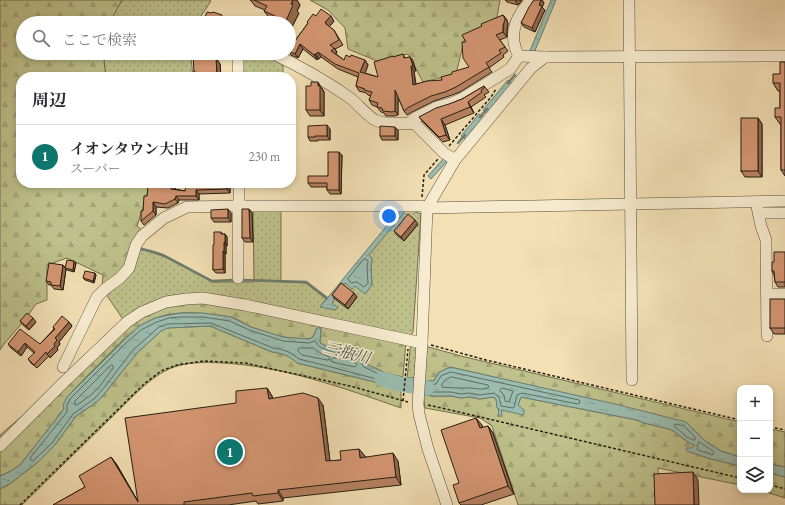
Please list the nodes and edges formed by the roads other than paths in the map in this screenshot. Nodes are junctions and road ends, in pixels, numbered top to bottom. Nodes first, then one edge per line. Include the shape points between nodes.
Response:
1 (530, 0) edge
2 (629, 0) edge
3 (519, 56) junction
4 (785, 56) edge
5 (545, 57) junction
6 (630, 57) junction
7 (238, 60) edge
8 (286, 60) edge
9 (238, 72) edge
10 (409, 123) junction
11 (449, 156) junction
12 (239, 188) edge
13 (785, 201) edge
14 (756, 202) junction
15 (630, 204) junction
16 (239, 206) junction
17 (424, 207) junction
18 (759, 213) junction
19 (785, 213) edge
20 (238, 278) dead end
21 (767, 294) junction
22 (785, 294) edge
23 (767, 336) dead end
24 (422, 343) junction
25 (63, 368) dead end
26 (632, 380) dead end
27 (0, 446) edge
28 (446, 505) edge

1 - 3 street via 517,18 513,33 515,49
2 - 6 street
3 - 5 street
3 - 10 street via 510,69 463,98 437,107
4 - 6 street
5 - 6 street
5 - 11 street via 531,68
6 - 15 street
7 - 9 street
8 - 10 street via 351,98 374,120 384,124
10 - 11 street via 415,124
11 - 17 street
12 - 16 street
13 - 14 street
14 - 15 street
14 - 18 street
15 - 17 street
15 - 26 street
16 - 17 street
16 - 20 street
16 - 25 street via 187,207 164,218 142,236 136,245 129,268 97,297
17 - 24 street
18 - 19 street
18 - 21 street via 766,240
21 - 22 street
21 - 23 street
24 - 27 street via 221,300 203,298 166,302 142,312 127,322
24 - 28 street via 419,414

